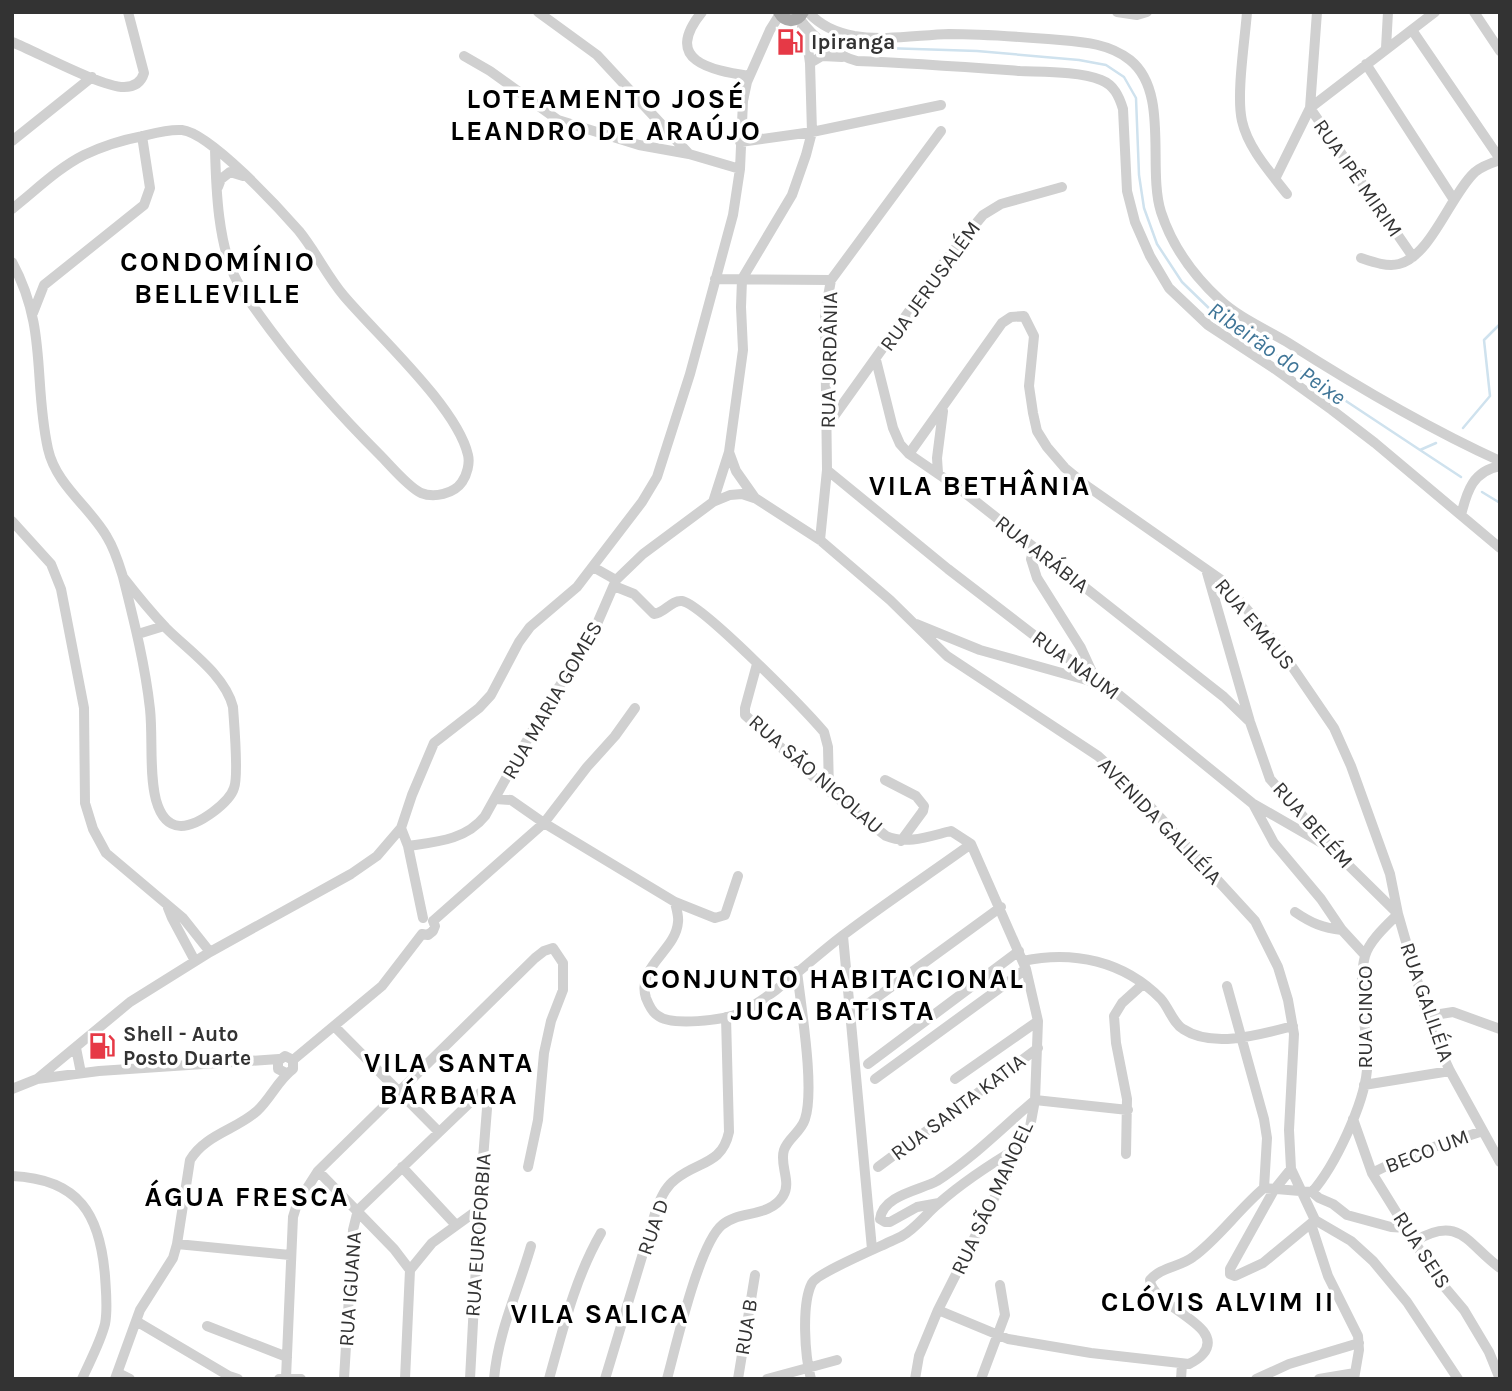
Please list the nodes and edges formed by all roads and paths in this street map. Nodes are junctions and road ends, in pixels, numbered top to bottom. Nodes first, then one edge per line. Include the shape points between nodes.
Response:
1 (128, 12) edge
2 (702, 12) edge
3 (1116, 12) edge
4 (1147, 12) edge
5 (1247, 12) edge
6 (1318, 12) edge
7 (1388, 12) edge
8 (1435, 12) edge
9 (1474, 12) edge
10 (780, 13) edge
11 (543, 14) edge
12 (802, 15) edge
13 (1412, 30) junction
14 (14, 45) edge
15 (1386, 48) junction
16 (1500, 51) edge
17 (464, 56) dead end
18 (843, 57) junction
19 (810, 63) junction
20 (1366, 64) junction
21 (749, 76) junction
22 (92, 77) junction
23 (941, 105) dead end
24 (1310, 108) junction
25 (941, 131) dead end
26 (812, 132) junction
27 (142, 136) junction
28 (12, 141) edge
29 (740, 142) junction
30 (215, 149) junction
31 (690, 154) junction
32 (1500, 159) edge
33 (740, 169) junction
34 (247, 177) junction
35 (1275, 179) junction
36 (217, 187) junction
37 (1062, 187) dead end
38 (1287, 194) dead end
39 (1454, 200) junction
40 (12, 209) edge
41 (1413, 257) junction
42 (1361, 258) dead end
43 (12, 262) edge
44 (715, 279) junction
45 (743, 279) junction
46 (831, 280) junction
47 (23, 281) junction
48 (44, 285) junction
49 (33, 314) junction
50 (876, 360) junction
51 (943, 407) junction
52 (827, 426) junction
53 (729, 452) junction
54 (909, 454) junction
55 (1500, 461) edge
56 (1500, 466) edge
57 (827, 470) junction
58 (938, 473) junction
59 (755, 498) junction
60 (713, 502) junction
61 (1461, 515) junction
62 (12, 521) edge
63 (820, 540) junction
64 (1034, 548) junction
65 (1500, 548) edge
66 (593, 567) junction
67 (1206, 568) junction
68 (123, 577) junction
69 (615, 583) junction
70 (912, 623) junction
71 (164, 626) junction
72 (138, 634) junction
73 (757, 664) junction
74 (1092, 673) junction
75 (1107, 686) junction
76 (635, 708) dead end
77 (1250, 722) junction
78 (512, 767) junction
79 (885, 780) dead end
80 (828, 790) junction
81 (495, 799) junction
82 (511, 800) junction
83 (1252, 803) junction
84 (544, 823) junction
85 (401, 828) junction
86 (901, 841) junction
87 (971, 844) junction
88 (408, 846) junction
89 (1332, 849) junction
90 (738, 876) dead end
91 (675, 902) junction
92 (168, 907) junction
93 (1000, 907) junction
94 (1295, 912) dead end
95 (1398, 914) junction
96 (428, 919) junction
97 (1342, 930) junction
98 (843, 936) junction
99 (210, 952) junction
100 (1365, 955) junction
101 (1022, 960) junction
102 (195, 961) junction
103 (797, 971) junction
104 (1143, 985) junction
105 (1227, 986) dead end
106 (865, 1006) dead end
107 (1428, 1016) junction
108 (726, 1017) junction
109 (1038, 1021) junction
110 (334, 1026) junction
111 (1293, 1026) junction
112 (1500, 1029) edge
113 (1241, 1039) junction
114 (76, 1048) junction
115 (1038, 1048) junction
116 (279, 1059) junction
117 (293, 1060) junction
118 (868, 1064) dead end
119 (1450, 1071) junction
120 (81, 1073) junction
121 (286, 1073) junction
122 (37, 1079) junction
123 (875, 1079) dead end
124 (955, 1079) dead end
125 (1364, 1085) junction
126 (12, 1089) edge
127 (401, 1091) junction
128 (487, 1091) joint
129 (1035, 1100) junction
130 (1128, 1110) junction
131 (1353, 1118) junction
132 (1483, 1131) junction
133 (439, 1132) junction
134 (1021, 1146) junction
135 (1126, 1154) dead end
136 (1500, 1162) edge
137 (402, 1167) junction
138 (527, 1167) dead end
139 (878, 1167) dead end
140 (1291, 1169) junction
141 (318, 1171) junction
142 (1372, 1172) junction
143 (12, 1176) edge
144 (1269, 1189) junction
145 (1300, 1190) junction
146 (1312, 1192) junction
147 (939, 1203) junction
148 (479, 1209) junction
149 (358, 1210) junction
150 (1313, 1222) junction
151 (454, 1224) junction
152 (1407, 1228) junction
153 (601, 1233) dead end
154 (1415, 1241) junction
155 (177, 1244) junction
156 (531, 1246) dead end
157 (872, 1249) junction
158 (290, 1255) junction
159 (1500, 1268) edge
160 (410, 1270) junction
161 (755, 1275) dead end
162 (1000, 1285) dead end
163 (938, 1310) junction
164 (136, 1321) junction
165 (207, 1326) dead end
166 (999, 1337) junction
167 (1359, 1343) junction
168 (287, 1357) junction
169 (837, 1360) dead end
170 (1182, 1364) junction
171 (808, 1367) junction
172 (116, 1376) edge
173 (1354, 1376) edge
174 (286, 1378) edge
175 (82, 1379) edge
176 (130, 1379) edge
177 (238, 1379) edge
178 (279, 1379) edge
179 (301, 1379) edge
180 (344, 1379) edge
181 (405, 1379) edge
182 (470, 1379) edge
183 (494, 1379) edge
184 (549, 1379) edge
185 (604, 1379) edge
186 (667, 1379) edge
187 (738, 1379) edge
188 (767, 1379) edge
189 (811, 1379) edge
190 (915, 1379) edge
191 (981, 1379) edge
192 (1181, 1379) edge
193 (1256, 1379) edge
194 (1320, 1379) edge
195 (1458, 1379) edge
196 (1500, 1379) edge

1 - 22 street via 142,60 142,79 121,87
2 - 21 street via 688,37 696,61 718,71
3 - 4 street
5 - 35 street via 1242,120
6 - 24 street, RUA IPÊ MIRIM
7 - 15 street
8 - 13 street
9 - 16 street
10 - 12 main road via 788,20
10 - 21 street
11 - 31 street via 597,55
12 - 18 street via 809,31
12 - 19 street
12 - 55 street via 857,37 1021,37 1098,45 1131,60 1147,82 1152,101 1161,214 1196,276 1222,302 1321,364 1426,426
13 - 15 street
13 - 32 street
14 - 22 street
15 - 20 street
17 - 31 street via 558,120 639,145
18 - 19 street via 822,56
18 - 61 street via 1088,76 1112,87 1123,109 1127,191 1135,222 1169,288 1208,325 1325,405
19 - 26 street
20 - 24 street
20 - 39 street
21 - 29 street
22 - 28 street
23 - 26 street
24 - 35 street
24 - 41 street, RUA IPÊ MIRIM
25 - 46 street, RUA JORDÂNIA
26 - 29 street
26 - 45 street via 792,195
27 - 30 street via 183,130 199,135
27 - 40 street via 82,156
27 - 48 street via 150,188 144,205
29 - 33 street
30 - 34 street
30 - 36 street
31 - 33 street
32 - 39 street via 1477,171
33 - 44 street
34 - 36 street via 230,172
34 - 36 street via 299,231 341,293 445,412 468,454 462,482 450,491 438,495 420,492 299,367 237,281 227,255
35 - 38 street
37 - 50 street, RUA JERUSALÉM via 1001,204 983,215
39 - 41 street
41 - 42 street via 1398,264
43 - 47 street
44 - 45 street
44 - 66 street via 657,477
45 - 46 street
45 - 53 street via 743,350
46 - 52 street, RUA JORDÂNIA via 825,313
47 - 48 street
47 - 49 street
48 - 49 street
49 - 68 street via 48,451 65,485 108,538
50 - 52 street, RUA JERUSALÉM
50 - 54 street, RUA ARÁBIA via 893,428
51 - 54 street
51 - 58 street
51 - 67 street, RUA EMAUS via 1003,323 1024,316 1034,336 1029,386 1033,413 1047,447 1087,486
52 - 57 street, RUA JORDÂNIA
53 - 59 street
53 - 60 street
54 - 58 street, RUA ARÁBIA
56 - 61 street via 1474,481
57 - 63 street, RUA JORDÂNIA
57 - 74 street, RUA NAUM via 1048,646
58 - 64 street, RUA ARÁBIA
59 - 60 street via 730,495
59 - 63 street, AVENIDA GALILÉIA
60 - 69 street, RUA MARIA GOMES via 643,554
61 - 65 street
62 - 92 street via 51,564 61,589 84,708 85,803 93,829 106,853
63 - 70 street, AVENIDA GALILÉIA
64 - 74 street via 1031,559 1037,578
64 - 77 street, RUA ARÁBIA
66 - 69 street
66 - 85 street via 530,627 491,695 434,743
67 - 77 street, RUA BELÉM
67 - 95 street, RUA EMAUS via 1265,629 1334,728 1374,825
68 - 71 street
68 - 72 street
69 - 73 street via 654,614 676,601 689,604
69 - 78 street, RUA MARIA GOMES via 590,640
70 - 75 street via 980,650
70 - 111 street, AVENIDA GALILÉIA via 947,656 1098,756 1134,789 1255,921 1278,967
71 - 72 street
71 - 72 street via 218,679 233,707 235,786 220,807 186,827 170,823 156,798 150,709
73 - 80 street via 824,732
73 - 80 street, RUA SÃO NICOLAU via 746,715
74 - 75 street, RUA NAUM
75 - 83 street, RUA NAUM
76 - 84 street
77 - 89 street, RUA BELÉM via 1270,779
78 - 81 street, RUA MARIA GOMES
78 - 82 street
79 - 86 street via 916,796 924,806
80 - 86 street, RUA SÃO NICOLAU via 886,836
81 - 82 street
81 - 88 street, RUA MARIA GOMES via 470,831
82 - 84 street
83 - 89 street, RUA NAUM
83 - 97 street via 1274,843
84 - 91 street
84 - 96 street
85 - 88 street
85 - 99 street via 377,856 351,874
86 - 87 street, RUA SÃO NICOLAU via 951,831
87 - 93 street, RUA SÃO MANOEL
87 - 98 street
88 - 96 street
89 - 95 street, RUA BELÉM
90 - 91 street via 720,918
91 - 108 street via 676,931 647,975 645,996 666,1020
92 - 99 street via 191,926
92 - 102 street
93 - 101 street, RUA SÃO MANOEL
93 - 106 street
94 - 97 street via 1310,922
95 - 100 street, RUA CINCO
95 - 107 street, RUA GALILÉIA
96 - 110 street via 418,926 422,934 382,986
97 - 100 street
98 - 103 street
98 - 157 street
99 - 102 street
100 - 125 street, RUA CINCO
101 - 104 street via 1054,955 1105,963
101 - 109 street, RUA SÃO MANOEL
101 - 118 street
101 - 123 street
102 - 114 street via 130,1002
103 - 108 street via 752,1006
103 - 186 street via 808,1104 802,1127 784,1150 786,1188 774,1206 726,1222 714,1234 703,1255
104 - 113 street via 1166,1005 1183,1029
104 - 130 street via 1114,1016
105 - 113 street
107 - 112 street via 1453,1012
107 - 119 street, RUA GALILÉIA
108 - 185 street, RUA D via 727,1143 711,1160 678,1177 664,1192
109 - 115 street, RUA SÃO MANOEL
109 - 124 street, RUA SANTA KATIA
110 - 117 street
110 - 127 street
111 - 113 street
111 - 140 street, AVENIDA GALILÉIA
113 - 144 street via 1264,1119
114 - 120 street
114 - 122 street
115 - 129 street, RUA SÃO MANOEL
115 - 139 street, RUA SANTA KATIA
116 - 117 street via 288,1056
116 - 120 street
116 - 121 street via 278,1069
117 - 121 street via 293,1069
119 - 125 street
119 - 132 street, RUA GALILÉIA
120 - 122 street
121 - 155 street via 255,1113 193,1154
122 - 126 street
125 - 131 street, RUA CINCO
127 - 133 street
127 - 138 street via 535,958 553,948 563,963 563,990 544,1053 538,1120
127 - 141 street
128 - 133 street, RUA IGUANA
128 - 148 street, RUA EUROFORBIA
129 - 130 street
129 - 134 street, RUA SÃO MANOEL
129 - 147 street via 937,1181 904,1194 880,1217 890,1222 917,1207
130 - 135 street
131 - 142 street, RUA SEIS
131 - 146 street, RUA CINCO via 1329,1169
132 - 136 street, RUA GALILÉIA
132 - 142 street, BECO UM
133 - 137 street, RUA IGUANA
134 - 147 street
134 - 163 street, RUA SÃO MANOEL
137 - 149 street, RUA IGUANA
137 - 151 street
140 - 144 street
140 - 145 street, AVENIDA GALILÉIA
141 - 149 street
141 - 158 street via 297,1204
142 - 152 street, RUA SEIS
143 - 175 street via 51,1182 70,1192 97,1228 103,1249 106,1313
144 - 145 street
144 - 150 street via 1231,1275 1264,1263
144 - 170 street via 1238,1211 1196,1255 1150,1280 1155,1293 1207,1336 1209,1343 1201,1356
145 - 146 street
145 - 150 street, AVENIDA GALILÉIA
146 - 152 street via 1347,1215
147 - 157 street via 905,1234
148 - 151 street
148 - 182 street, RUA EUROFORBIA
149 - 160 street
149 - 180 street, RUA IGUANA
150 - 167 street, AVENIDA GALILÉIA via 1328,1276
150 - 195 street via 1351,1241 1373,1261 1407,1302
151 - 160 street
152 - 154 street, RUA SEIS
153 - 184 street via 582,1270
154 - 159 street via 1437,1230 1457,1233
154 - 196 street, RUA SEIS via 1464,1310
155 - 158 street
155 - 164 street
156 - 183 street via 498,1344
157 - 171 street via 812,1283 807,1305
158 - 168 street
160 - 181 street
161 - 187 street, RUA B
162 - 166 street via 1006,1315
163 - 166 street
163 - 190 street, RUA SÃO MANOEL
164 - 172 street
164 - 177 street
165 - 168 street
166 - 170 street
166 - 191 street
167 - 173 street
167 - 193 street
168 - 174 street
169 - 171 street
170 - 192 street
171 - 188 street
171 - 189 street
172 - 176 street
173 - 194 street
174 - 178 street
174 - 179 street

